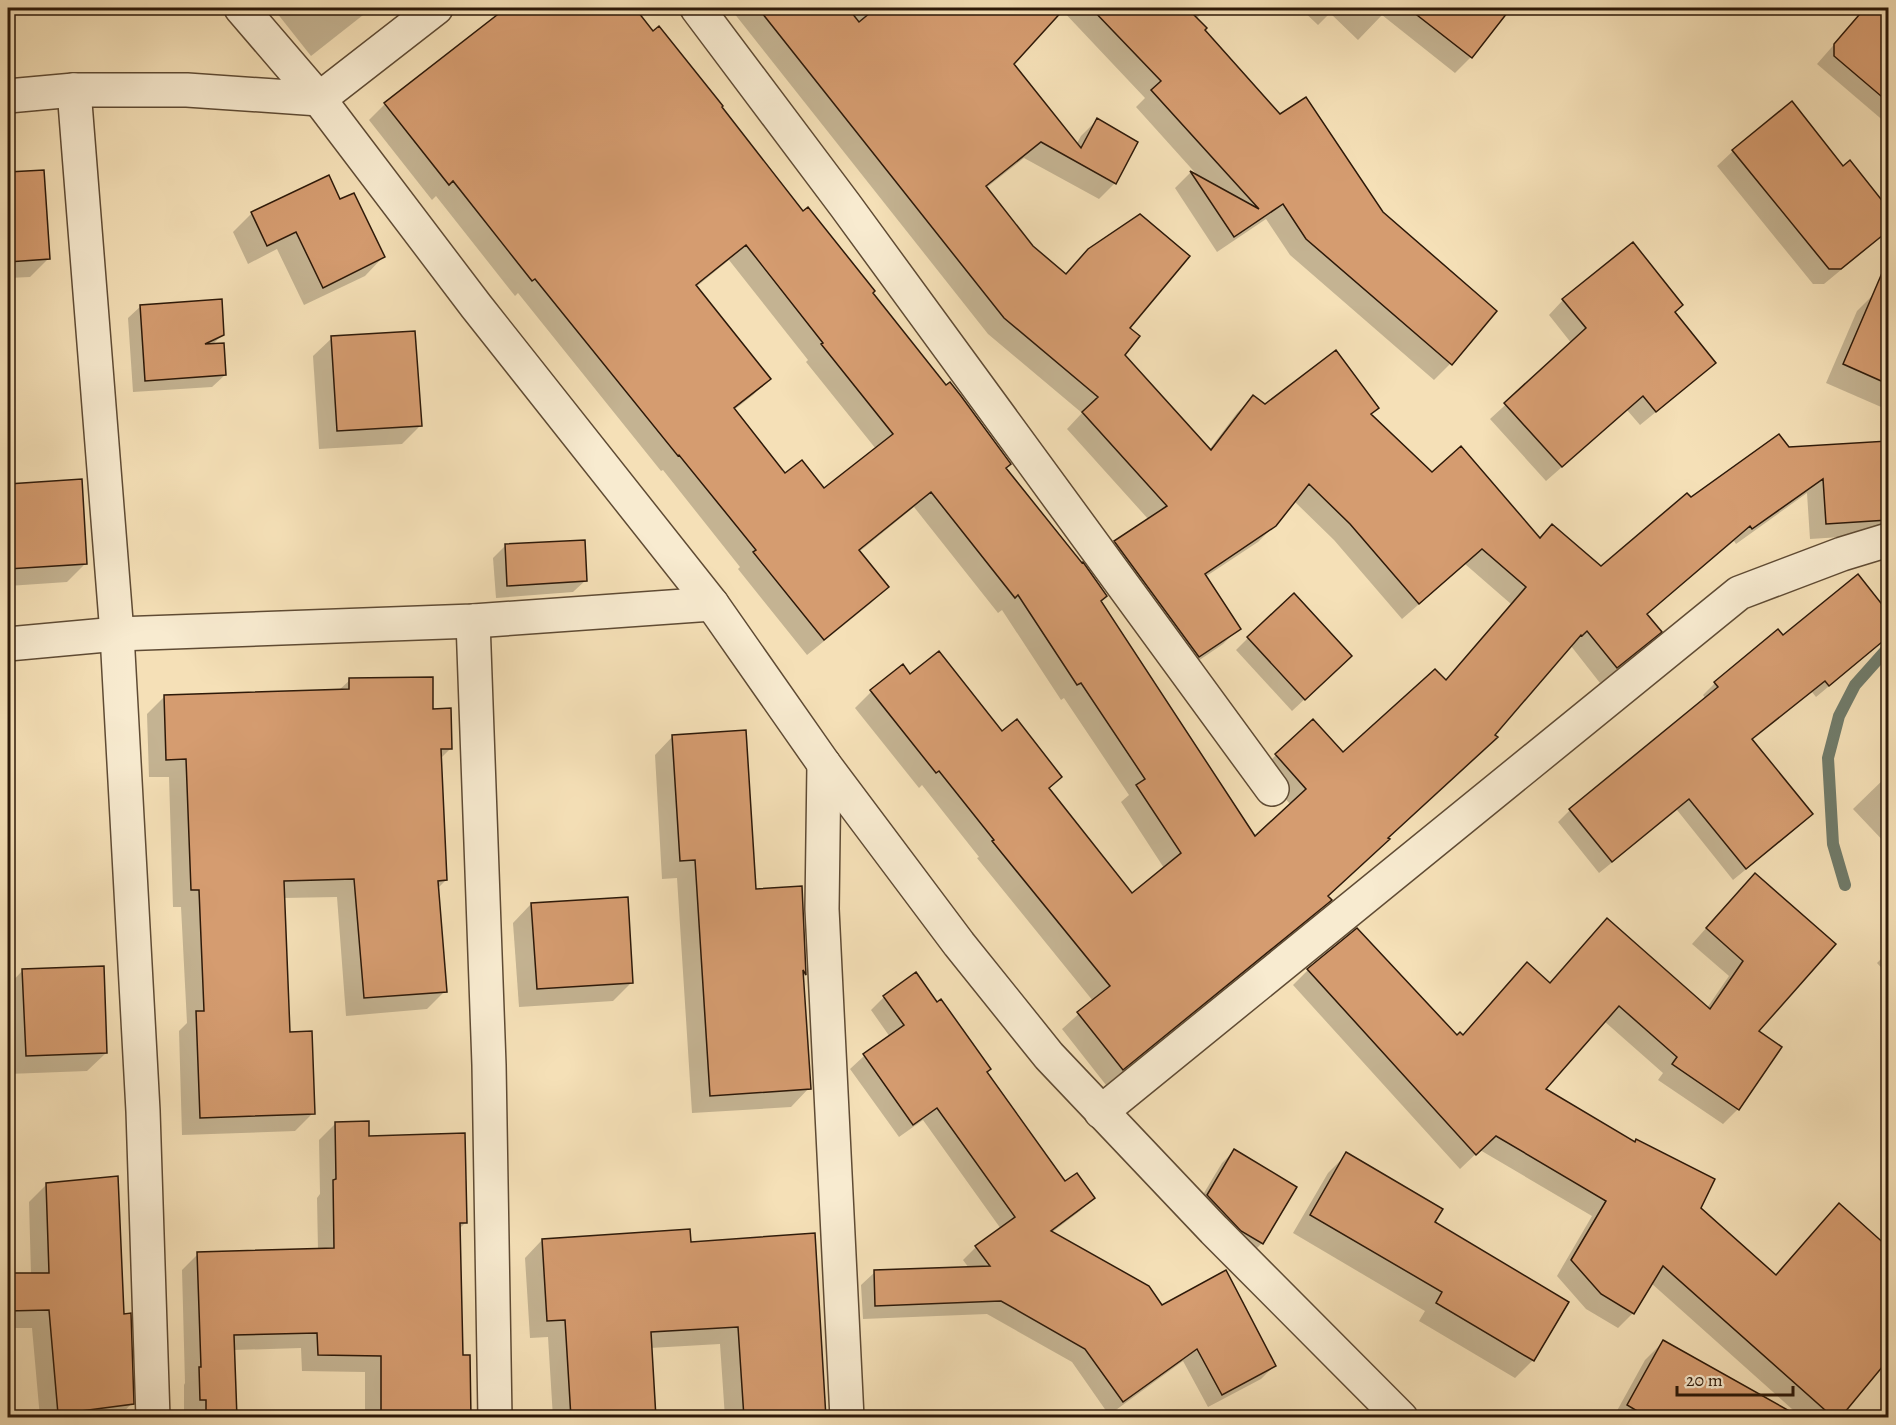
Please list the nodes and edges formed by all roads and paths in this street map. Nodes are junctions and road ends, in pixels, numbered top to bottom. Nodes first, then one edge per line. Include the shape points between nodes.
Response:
1 (241, 8) edge
2 (436, 8) edge
3 (697, 8) edge
4 (74, 90) junction
5 (8, 96) edge
6 (319, 99) junction
7 (1888, 540) edge
8 (712, 604) junction
9 (473, 621) junction
10 (117, 634) junction
11 (8, 644) edge
12 (824, 764) junction
13 (1272, 789) dead end
14 (1101, 1112) junction
15 (153, 1418) edge
16 (495, 1418) edge
17 (847, 1418) edge
18 (1401, 1418) edge

1 - 6 street
2 - 6 street
3 - 13 street
4 - 5 street
4 - 6 street via 187,90
4 - 10 street
6 - 8 street via 476,306
7 - 14 street via 1739,593
8 - 9 street
8 - 12 street
9 - 10 street
9 - 16 street via 489,1053
10 - 11 street
10 - 15 street via 143,1111
12 - 14 street via 973,961 1049,1056
12 - 17 street via 822,909
14 - 18 street

